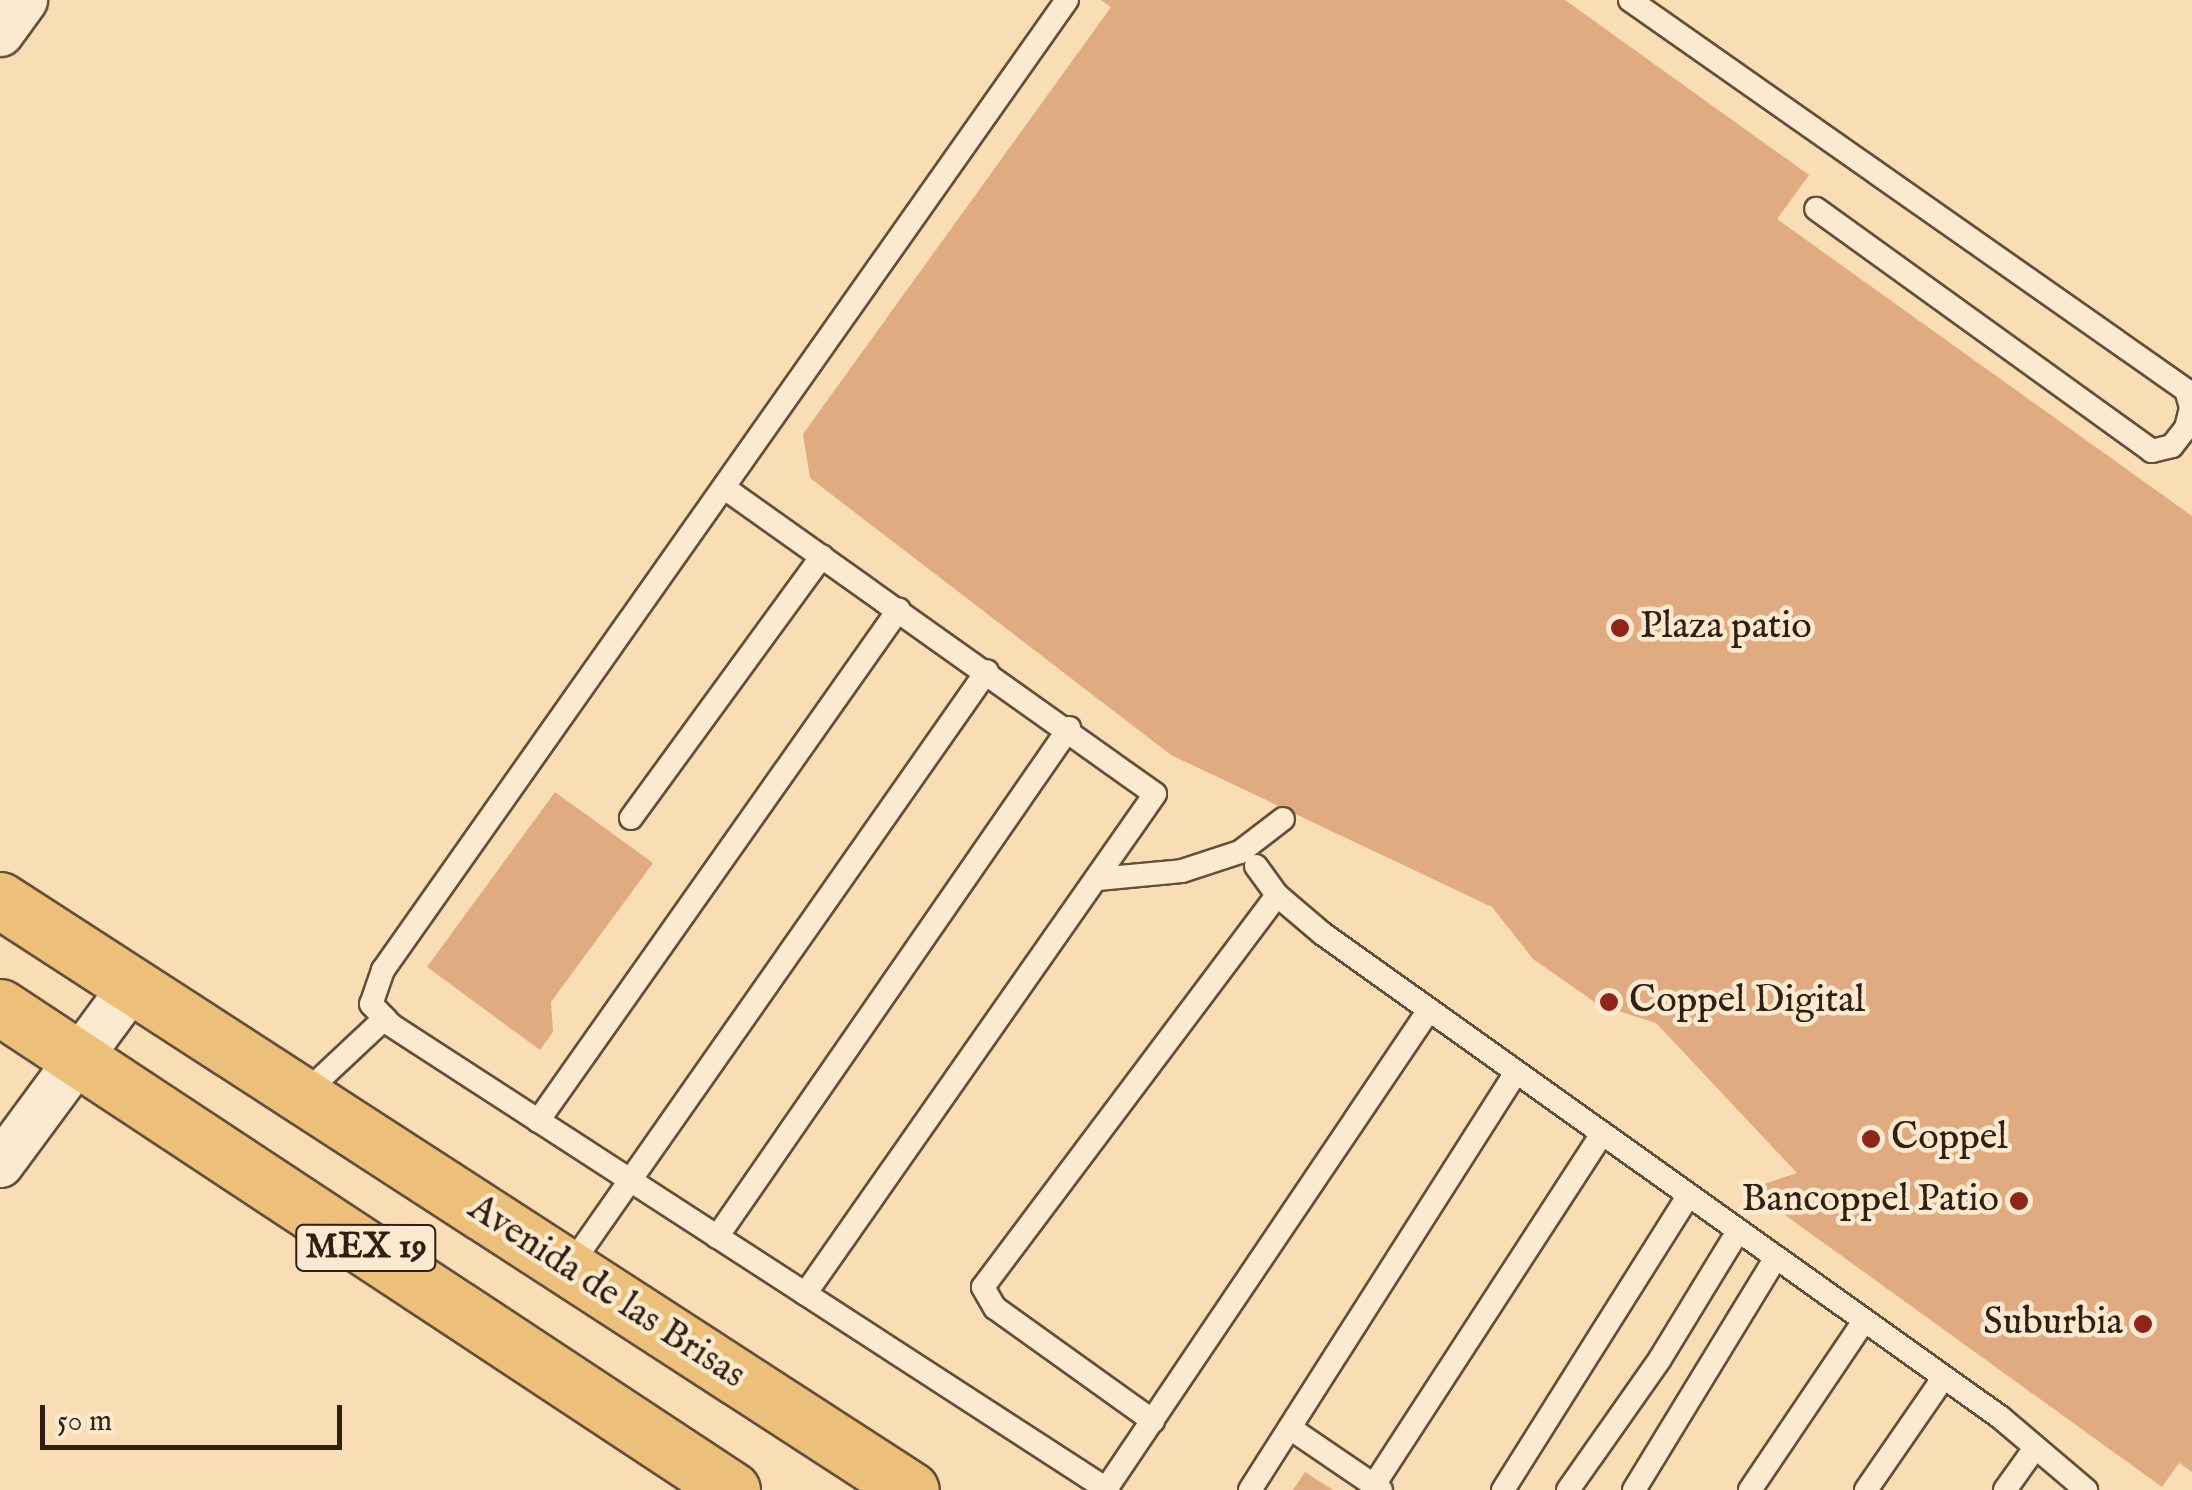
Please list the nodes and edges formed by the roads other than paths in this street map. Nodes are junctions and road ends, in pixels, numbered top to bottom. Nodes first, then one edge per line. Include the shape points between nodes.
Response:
1 (24, 0) edge
2 (1067, 0) edge
3 (1630, 0) edge
4 (0, 32) edge
5 (1816, 208) dead end
6 (726, 490) junction
7 (822, 556) junction
8 (899, 609) junction
9 (987, 671) junction
10 (1069, 728) junction
11 (631, 818) dead end
12 (1283, 819) dead end
13 (1256, 866) dead end
14 (1098, 879) junction
15 (1277, 896) junction
16 (0, 900) edge
17 (132, 986) junction
18 (0, 1006) edge
19 (1429, 1010) junction
20 (385, 1018) junction
21 (78, 1057) junction
22 (1516, 1073) junction
23 (301, 1096) junction
24 (538, 1120) junction
25 (1602, 1134) junction
26 (0, 1164) edge
27 (628, 1178) junction
28 (1688, 1196) junction
29 (1737, 1233) junction
30 (718, 1237) junction
31 (1775, 1259) junction
32 (568, 1269) junction
33 (805, 1294) junction
34 (1864, 1321) junction
35 (1944, 1378) junction
36 (1153, 1420) junction
37 (1290, 1428) junction
38 (2035, 1448) junction
39 (1378, 1488) edge
40 (732, 1490) edge
41 (911, 1490) edge
42 (1107, 1490) edge
43 (1250, 1490) edge
44 (1503, 1490) edge
45 (1568, 1490) edge
46 (1634, 1490) edge
47 (1750, 1490) edge
48 (1866, 1490) edge
49 (2004, 1490) edge
50 (2086, 1490) edge

1 - 4 street
2 - 6 lane
3 - 5 lane via 2186,390 2186,428 2172,446 2152,452
6 - 7 lane
6 - 20 lane via 383,970 372,1004
7 - 8 lane
7 - 11 lane
8 - 9 lane
8 - 24 lane
9 - 10 lane
9 - 27 lane
10 - 14 lane via 1156,794
10 - 30 lane
12 - 14 lane via 1240,852 1182,871
13 - 15 lane
14 - 33 lane
15 - 19 lane
15 - 36 lane via 983,1287 994,1308
16 - 17 main road, Avenida de las Brisas / MEX 19
17 - 21 street
17 - 23 main road, Avenida de las Brisas / MEX 19
18 - 21 main road, MEX 19
19 - 22 lane
19 - 36 lane
20 - 23 lane
20 - 24 lane
21 - 26 street
21 - 40 main road, MEX 19
22 - 25 lane
22 - 37 lane
23 - 32 main road, Avenida de las Brisas / MEX 19
24 - 27 lane
25 - 28 lane
25 - 39 lane
27 - 30 lane
27 - 32 lane
28 - 29 lane
28 - 44 lane
29 - 31 lane
29 - 45 lane
30 - 33 lane
31 - 34 lane
31 - 46 lane
32 - 41 main road, Avenida de las Brisas / MEX 19
33 - 42 lane
34 - 35 lane
34 - 47 lane
35 - 38 lane
35 - 48 lane
36 - 42 lane
37 - 39 lane
37 - 43 lane
38 - 49 lane
38 - 50 lane

